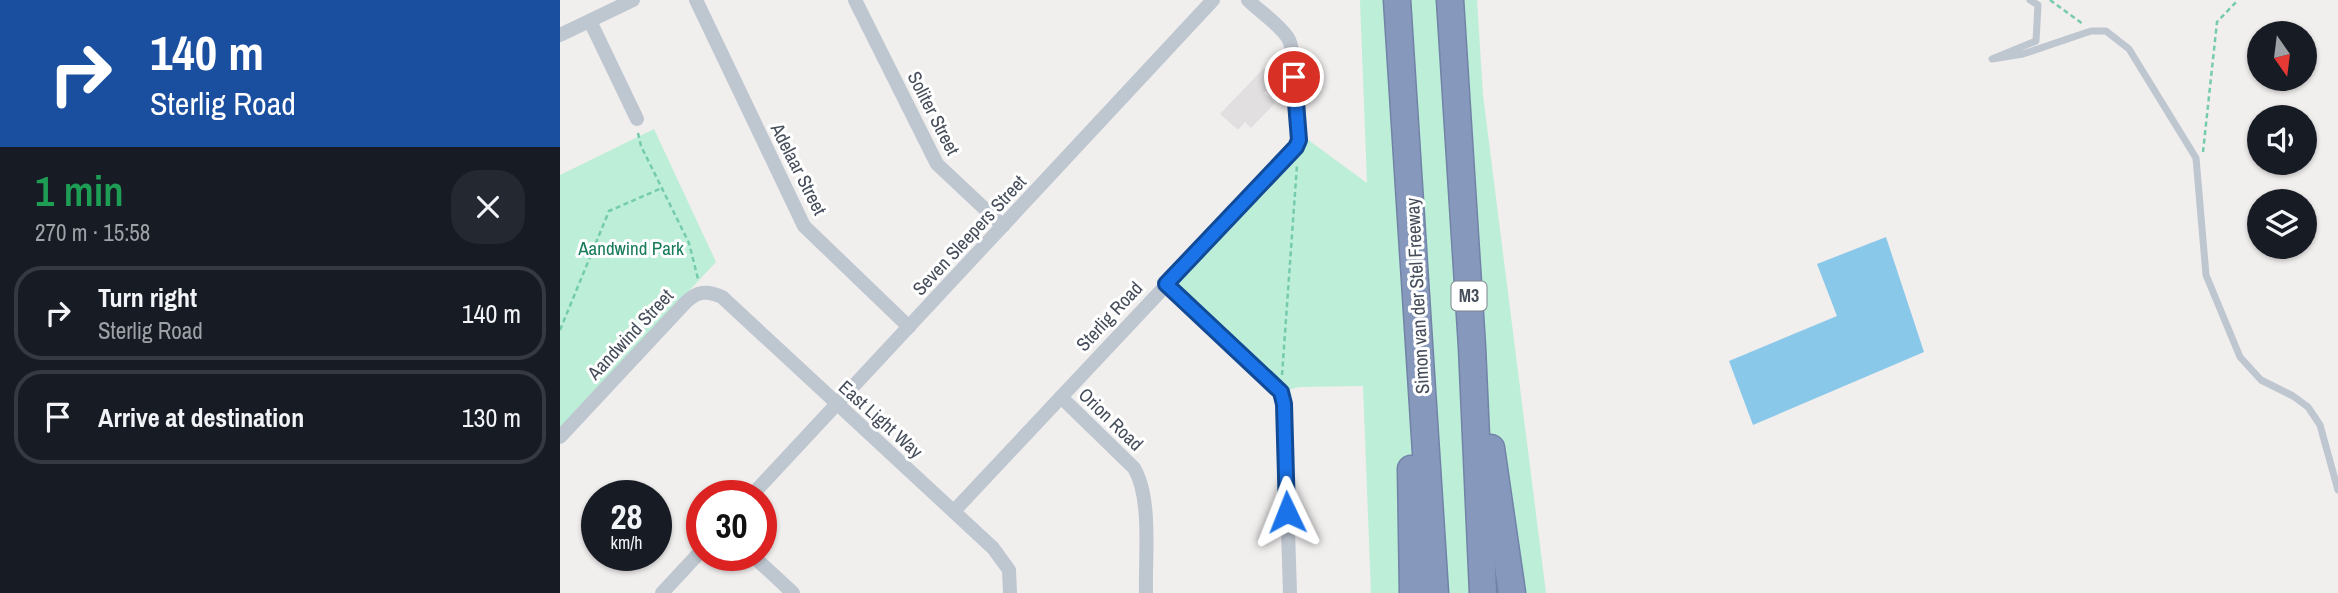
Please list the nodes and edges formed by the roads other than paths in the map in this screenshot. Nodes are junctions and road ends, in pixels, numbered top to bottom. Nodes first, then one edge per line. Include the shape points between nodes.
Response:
1 (634, 0) edge
2 (696, 0) edge
3 (855, 0) edge
4 (1213, 0) edge
5 (1248, 0) edge
6 (1397, 0) edge
7 (1450, 0) edge
8 (2030, 0) edge
9 (590, 21) junction
10 (560, 35) edge
11 (637, 125) road end
12 (1003, 226) junction
13 (1166, 284) junction
14 (701, 292) joint
15 (909, 327) junction
16 (1419, 327) junction
17 (1472, 347) junction
18 (1061, 397) junction
19 (836, 405) junction
20 (560, 437) edge
21 (766, 480) edge
22 (2338, 491) edge
23 (954, 511) junction
24 (686, 567) edge
25 (769, 571) edge
26 (662, 593) edge
27 (793, 593) edge
28 (1010, 593) edge
29 (1146, 593) edge
30 (1290, 593) edge
31 (1413, 593) edge
32 (1435, 593) edge
33 (1483, 593) edge
34 (1512, 593) edge

1 - 9 street
2 - 15 street, Adelaar Street via 804,226
3 - 12 street, Soliter Street via 942,171
4 - 12 street, Seven Sleepers Street
5 - 13 street, Sterlig Road via 1291,44 1299,140
6 - 16 highway, Simon van der Stel Freeway
7 - 17 highway, M3
8 - 22 lane via 2038,5 2036,41 1992,59 2023,54 2091,31 2106,31 2129,49 2196,158 2203,258 2212,294 2247,367 2269,385 2301,401 2320,425
9 - 10 street
9 - 11 street
12 - 15 street, Seven Sleepers Street
13 - 18 street, Sterlig Road
13 - 30 street via 1281,392
14 - 19 street, East Light Way via 722,297
14 - 20 street, Aandwind Street via 685,303
15 - 19 street, Seven Sleepers Street
16 - 31 highway via 1411,380
16 - 32 highway, Simon van der Stel Freeway
17 - 33 highway, M3
17 - 34 highway via 1504,520
18 - 23 street, Sterlig Road
18 - 29 street, Orion Road via 1140,477
19 - 21 street, Seven Sleepers Street
19 - 23 street, East Light Way
23 - 28 street, East Light Way via 1005,561
24 - 26 street
25 - 27 street

